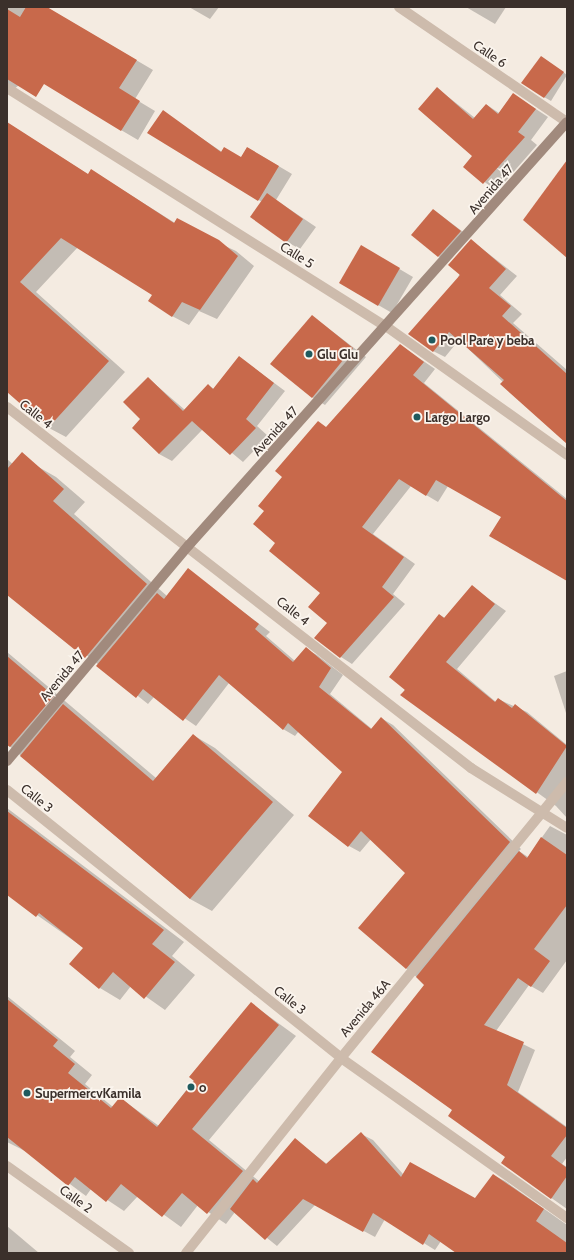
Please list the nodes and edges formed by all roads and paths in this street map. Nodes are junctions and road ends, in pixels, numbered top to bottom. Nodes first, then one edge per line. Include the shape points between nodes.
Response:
1 (398, 7) edge
2 (7, 88) edge
3 (567, 122) edge
4 (387, 327) junction
5 (7, 407) edge
6 (567, 455) edge
7 (189, 545) junction
8 (7, 761) edge
9 (567, 782) edge
10 (7, 790) edge
11 (544, 814) junction
12 (567, 828) edge
13 (341, 1058) junction
14 (7, 1166) edge
15 (567, 1218) edge
16 (129, 1253) edge
17 (186, 1253) edge

1 - 3 street, Calle 6
2 - 4 street, Calle 5
3 - 4 street, Avenida 47
4 - 6 street, Calle 5
4 - 7 street, Avenida 47
5 - 7 street, Calle 4
7 - 8 street, Avenida 47
7 - 11 street, Calle 4 via 471,768
9 - 11 street, Avenida 46A
10 - 13 street, Calle 3
11 - 12 street, Calle 4
11 - 13 street, Avenida 46A
13 - 15 street, Calle 3
13 - 17 street, Avenida 46A
14 - 16 street, Calle 2

